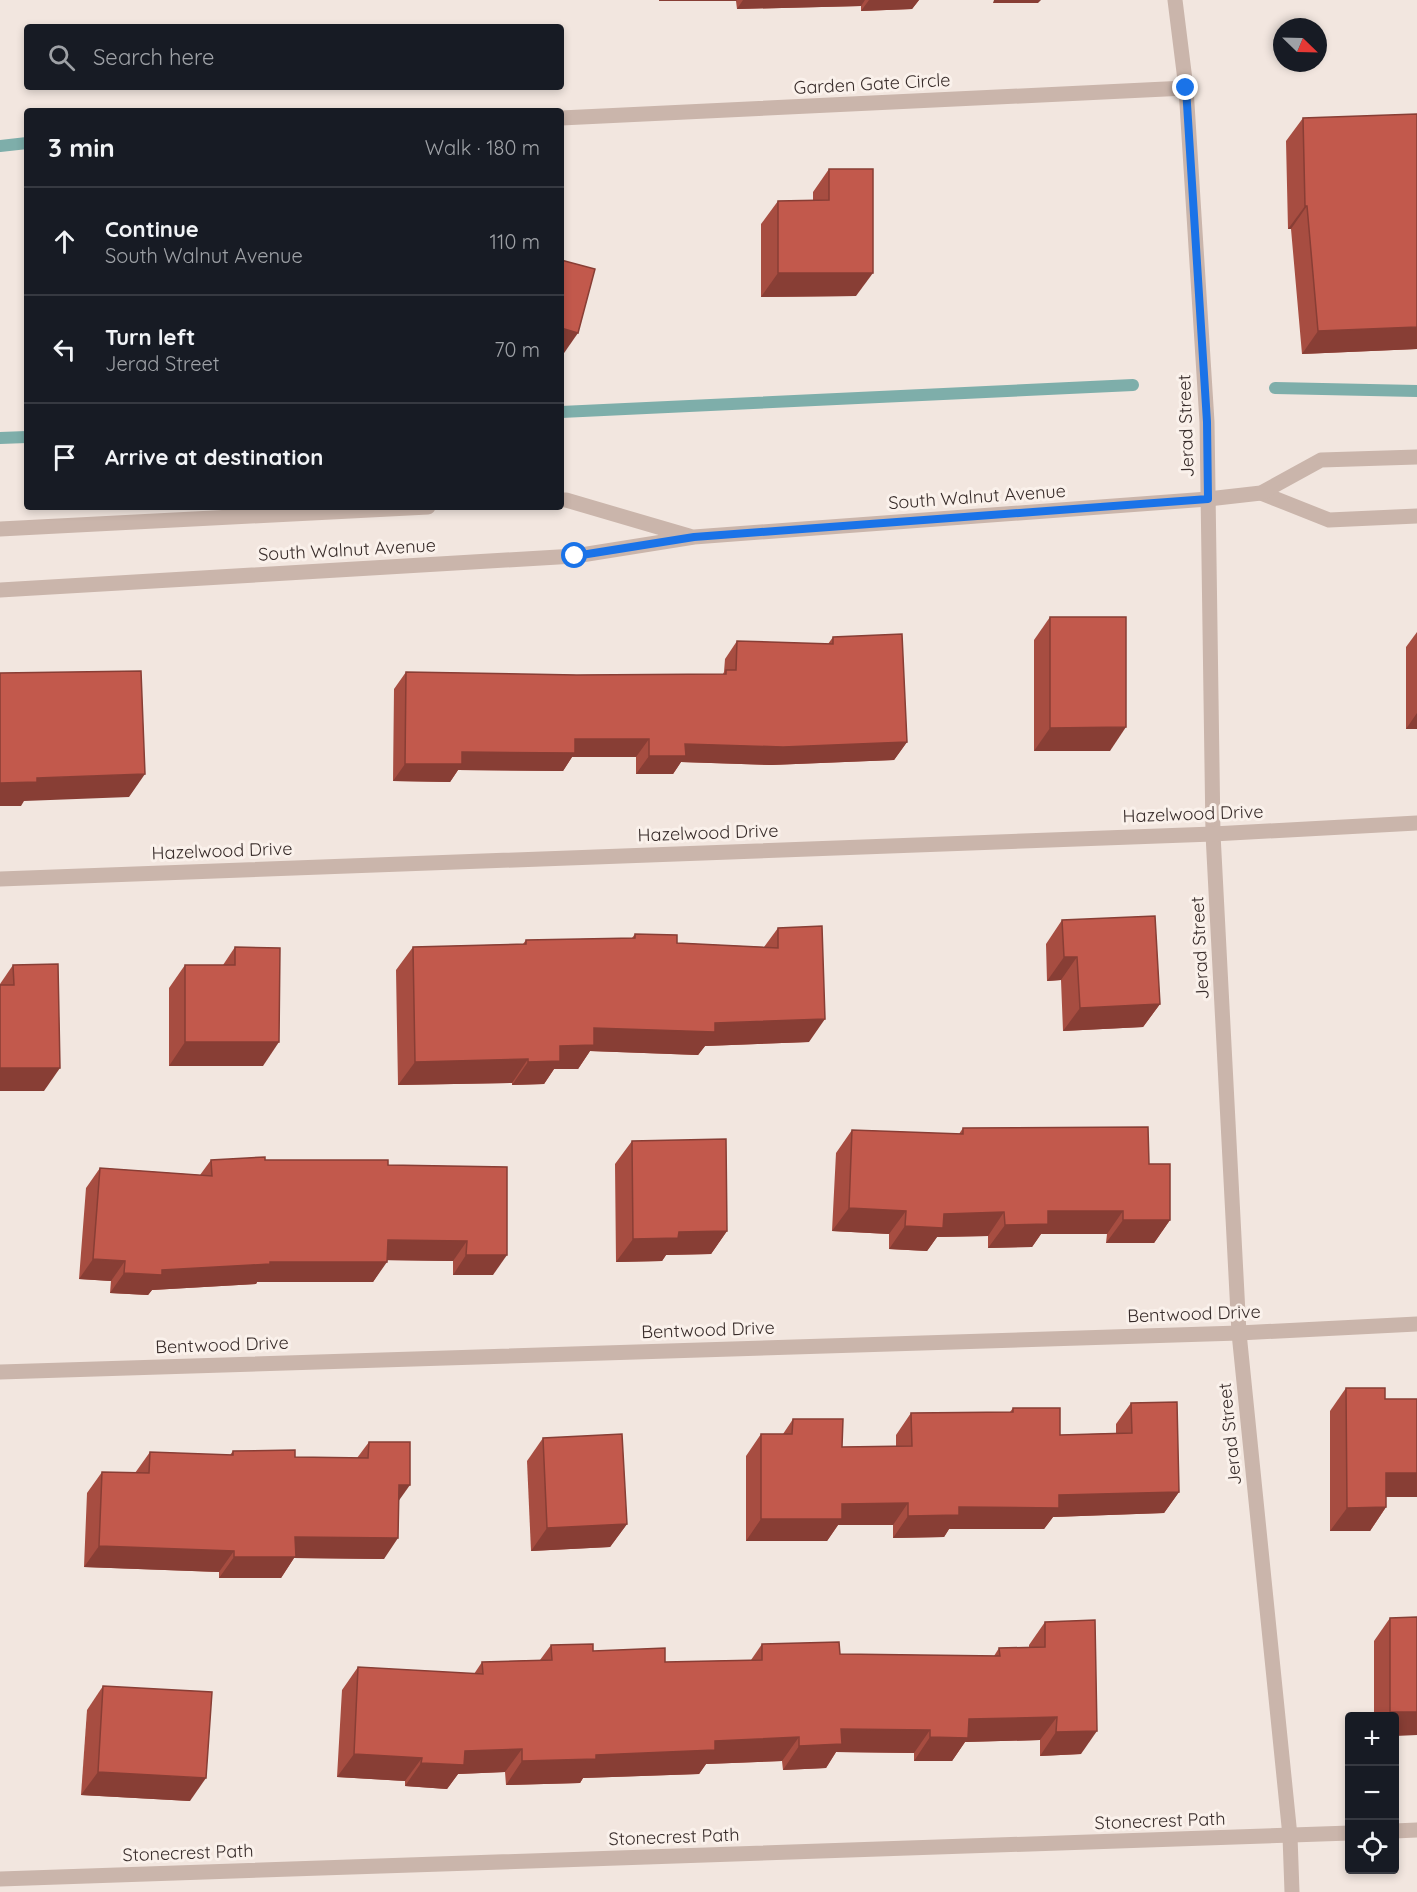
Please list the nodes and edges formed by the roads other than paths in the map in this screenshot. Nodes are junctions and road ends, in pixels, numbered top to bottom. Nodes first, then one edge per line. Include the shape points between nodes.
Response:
1 (1175, 0) edge
2 (1186, 88) junction
3 (564, 118) edge
4 (1417, 457) edge
5 (1261, 493) junction
6 (1208, 499) junction
7 (564, 500) edge
8 (370, 510) edge
9 (1417, 516) edge
10 (0, 529) edge
11 (694, 537) junction
12 (0, 590) edge
13 (1417, 823) edge
14 (1213, 834) junction
15 (0, 879) edge
16 (1417, 1324) edge
17 (1239, 1333) junction
18 (0, 1372) edge
19 (1417, 1830) edge
20 (1399, 1831) edge
21 (1345, 1833) edge
22 (1290, 1836) junction
23 (0, 1879) edge
24 (1292, 1892) edge

1 - 2 street, Jerad Street
2 - 3 street, Garden Gate Circle
2 - 6 street, Jerad Street via 1207,422
4 - 5 street, South Walnut Avenue via 1322,460
5 - 6 street, South Walnut Avenue
5 - 9 street, South Walnut Avenue via 1329,520
6 - 11 street, South Walnut Avenue
6 - 14 street, Jerad Street
7 - 11 street, South Walnut Avenue
8 - 10 street
11 - 12 street, South Walnut Avenue via 575,556
13 - 14 street, Hazelwood Drive
14 - 15 street, Hazelwood Drive
14 - 17 street, Jerad Street
16 - 17 street, Bentwood Drive
17 - 18 street, Bentwood Drive
17 - 22 street, Jerad Street
19 - 20 street
21 - 22 street, Stonecrest Path
22 - 23 street, Stonecrest Path
22 - 24 street, Jerad Street

